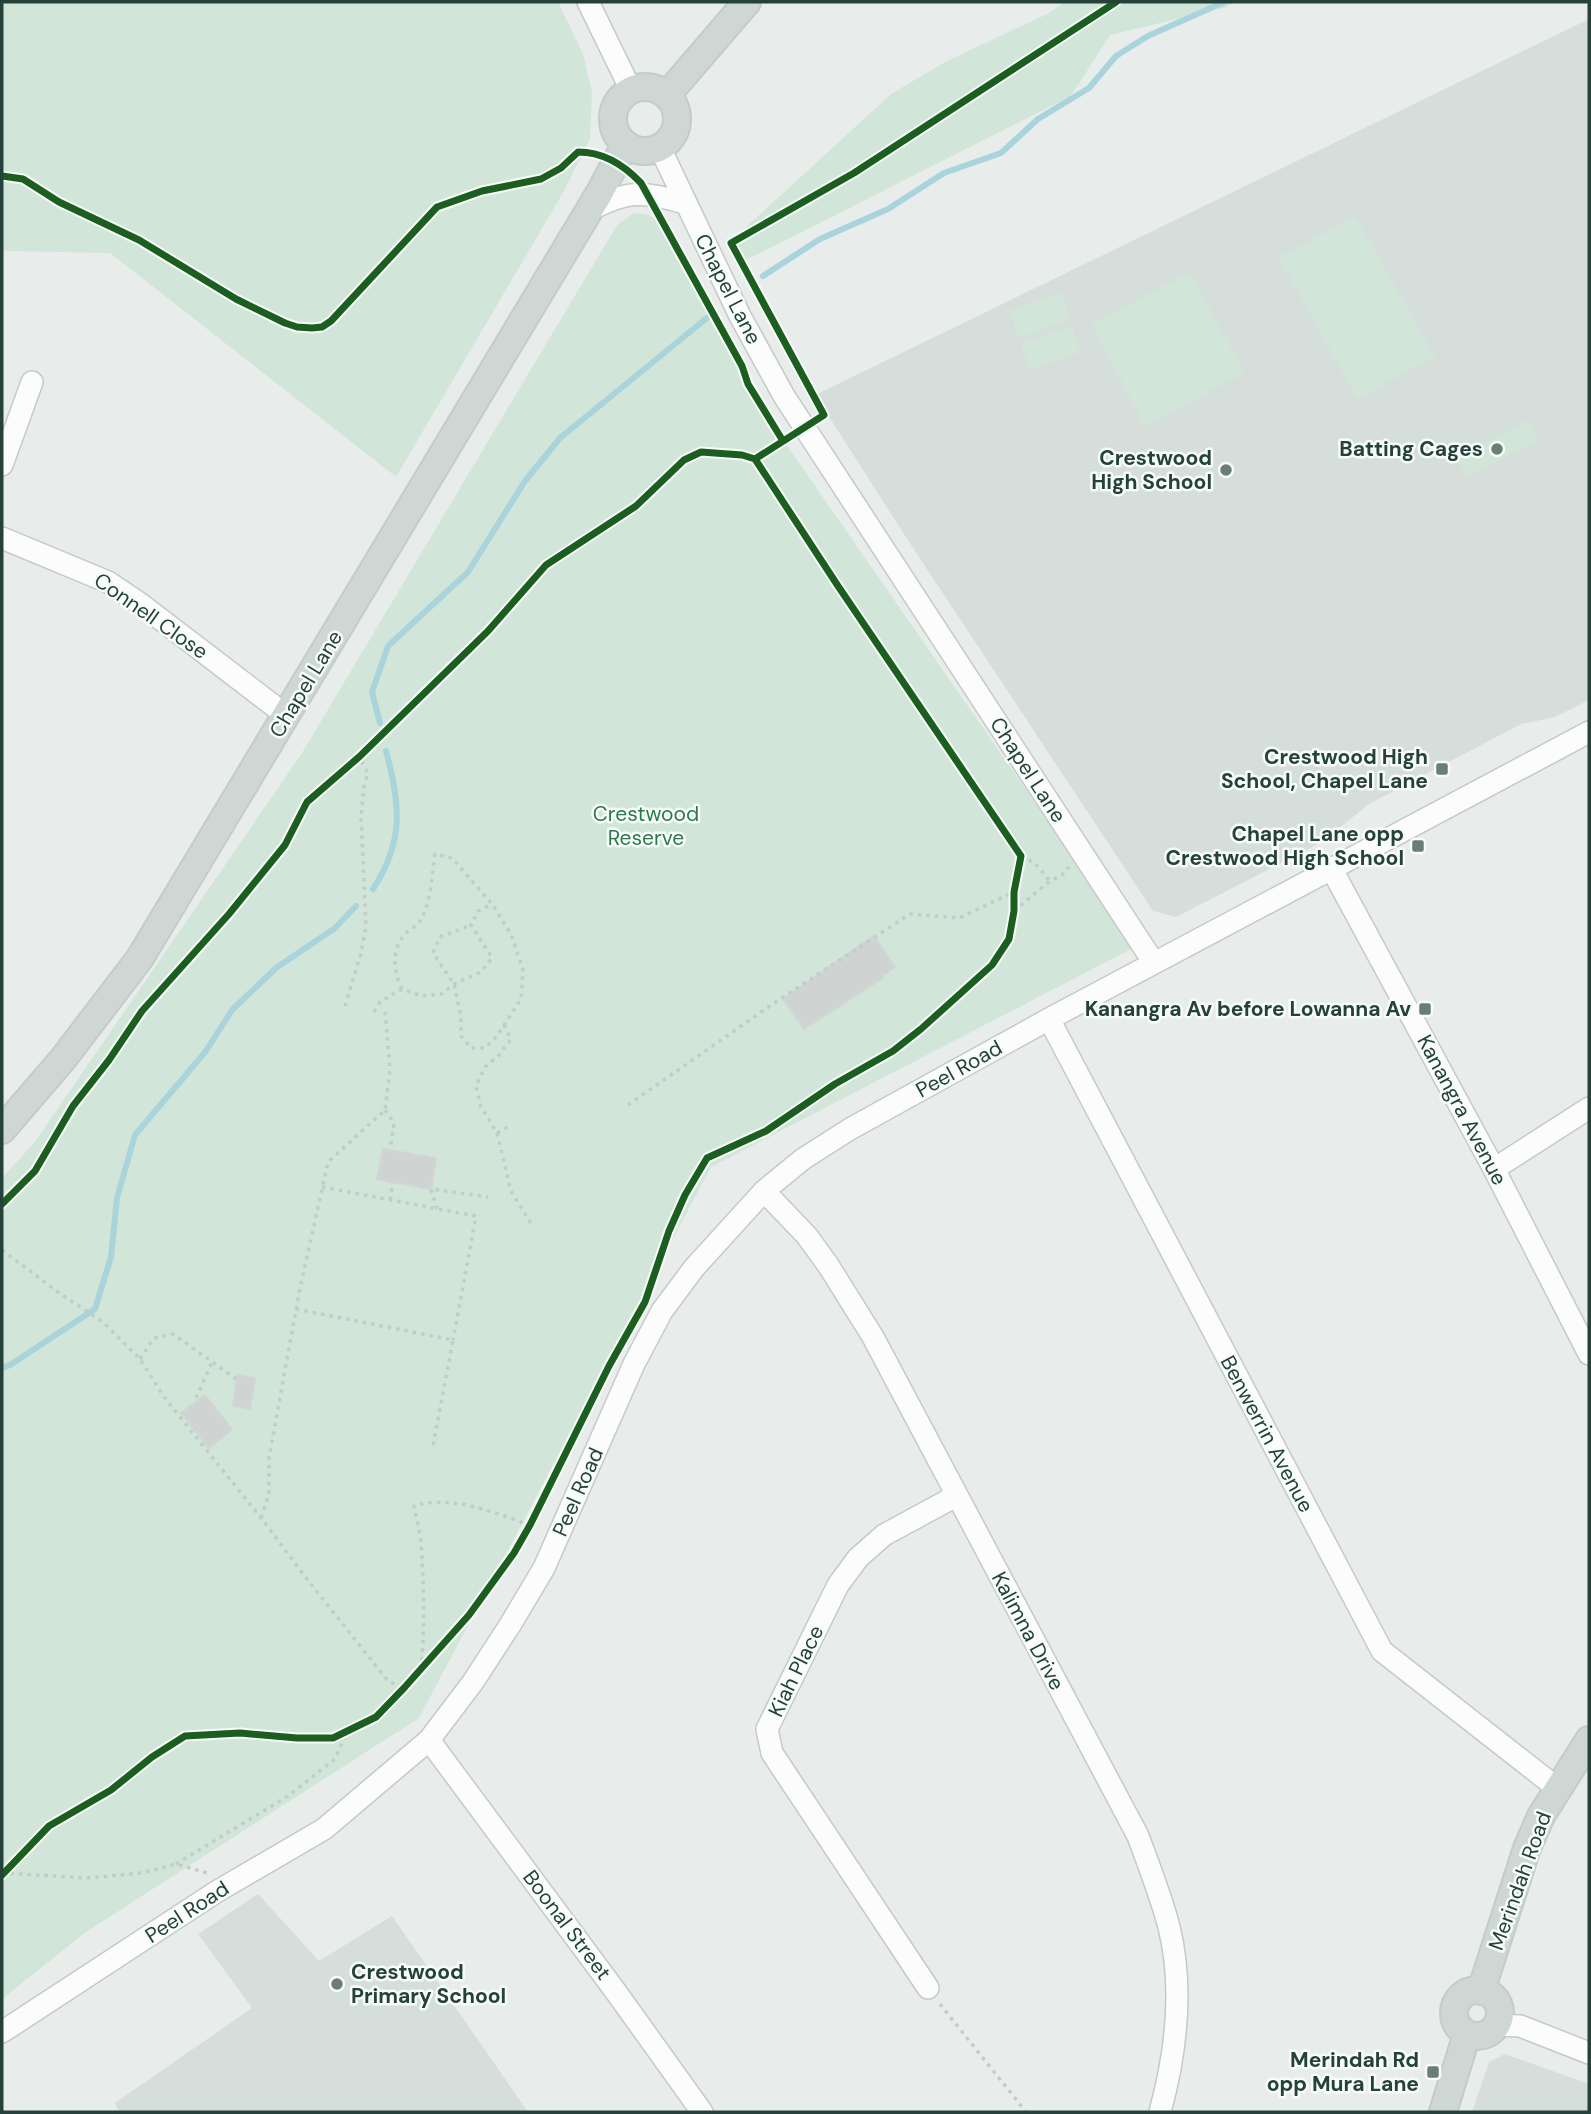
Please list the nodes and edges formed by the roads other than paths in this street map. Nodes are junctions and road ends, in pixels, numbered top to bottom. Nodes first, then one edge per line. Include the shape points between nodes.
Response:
1 (588, 2) edge
2 (747, 2) edge
3 (631, 90) junction
4 (667, 95) junction
5 (625, 145) junction
6 (660, 148) junction
7 (685, 203) junction
8 (590, 210) junction
9 (32, 382) dead end
10 (2, 465) edge
11 (2, 538) edge
12 (287, 716) junction
13 (1589, 732) edge
14 (1331, 868) junction
15 (1154, 963) junction
16 (1049, 1020) junction
17 (1589, 1108) edge
18 (2, 1130) edge
19 (1494, 1169) junction
20 (764, 1191) junction
21 (1589, 1354) edge
22 (956, 1496) junction
23 (429, 1740) junction
24 (1589, 1740) edge
25 (1557, 1788) junction
26 (928, 1988) road end
27 (1481, 1991) junction
28 (1497, 2025) junction
29 (2, 2032) edge
30 (1467, 2034) junction
31 (1589, 2053) edge
32 (702, 2112) edge
33 (1160, 2112) edge
34 (1443, 2112) edge

1 - 3 street
2 - 4 main road
3 - 4 main road via 645,87
3 - 5 main road via 621,97 613,116 617,137
4 - 6 main road via 676,125 668,143
5 - 6 main road via 643,151
5 - 8 main road, Chapel Lane
6 - 7 street, Chapel Lane
7 - 8 street via 646,193 627,194
7 - 15 street, Chapel Lane via 784,396
8 - 12 main road, Chapel Lane
9 - 10 street
11 - 12 street, Connell Close via 108,582
12 - 18 main road, Chapel Lane via 140,958
13 - 14 street
14 - 15 street
14 - 19 street, Kanangra Avenue
15 - 16 street, Peel Road
16 - 20 street, Peel Road via 850,1129
16 - 25 street, Benwerrin Avenue via 1382,1651
17 - 19 street
19 - 21 street, Kanangra Avenue
20 - 22 street, Kalimna Drive via 807,1236 850,1298
20 - 23 street, Peel Road via 662,1311 544,1567 473,1682
22 - 26 street, Kiah Place via 884,1535 858,1558 838,1586 767,1729 772,1753
22 - 33 street, Kalimna Drive via 1138,1836 1156,1883 1170,1929 1177,1980 1170,2078
23 - 29 street, Peel Road via 324,1829 216,1892
23 - 32 street, Boonal Street
24 - 25 main road, Merindah Road
25 - 27 main road, Merindah Road via 1527,1848
27 - 28 main road via 1497,2003
27 - 30 main road via 1463,1995 1455,2008 1455,2021
28 - 30 main road via 1484,2035
28 - 31 street via 1520,2026
30 - 34 main road

